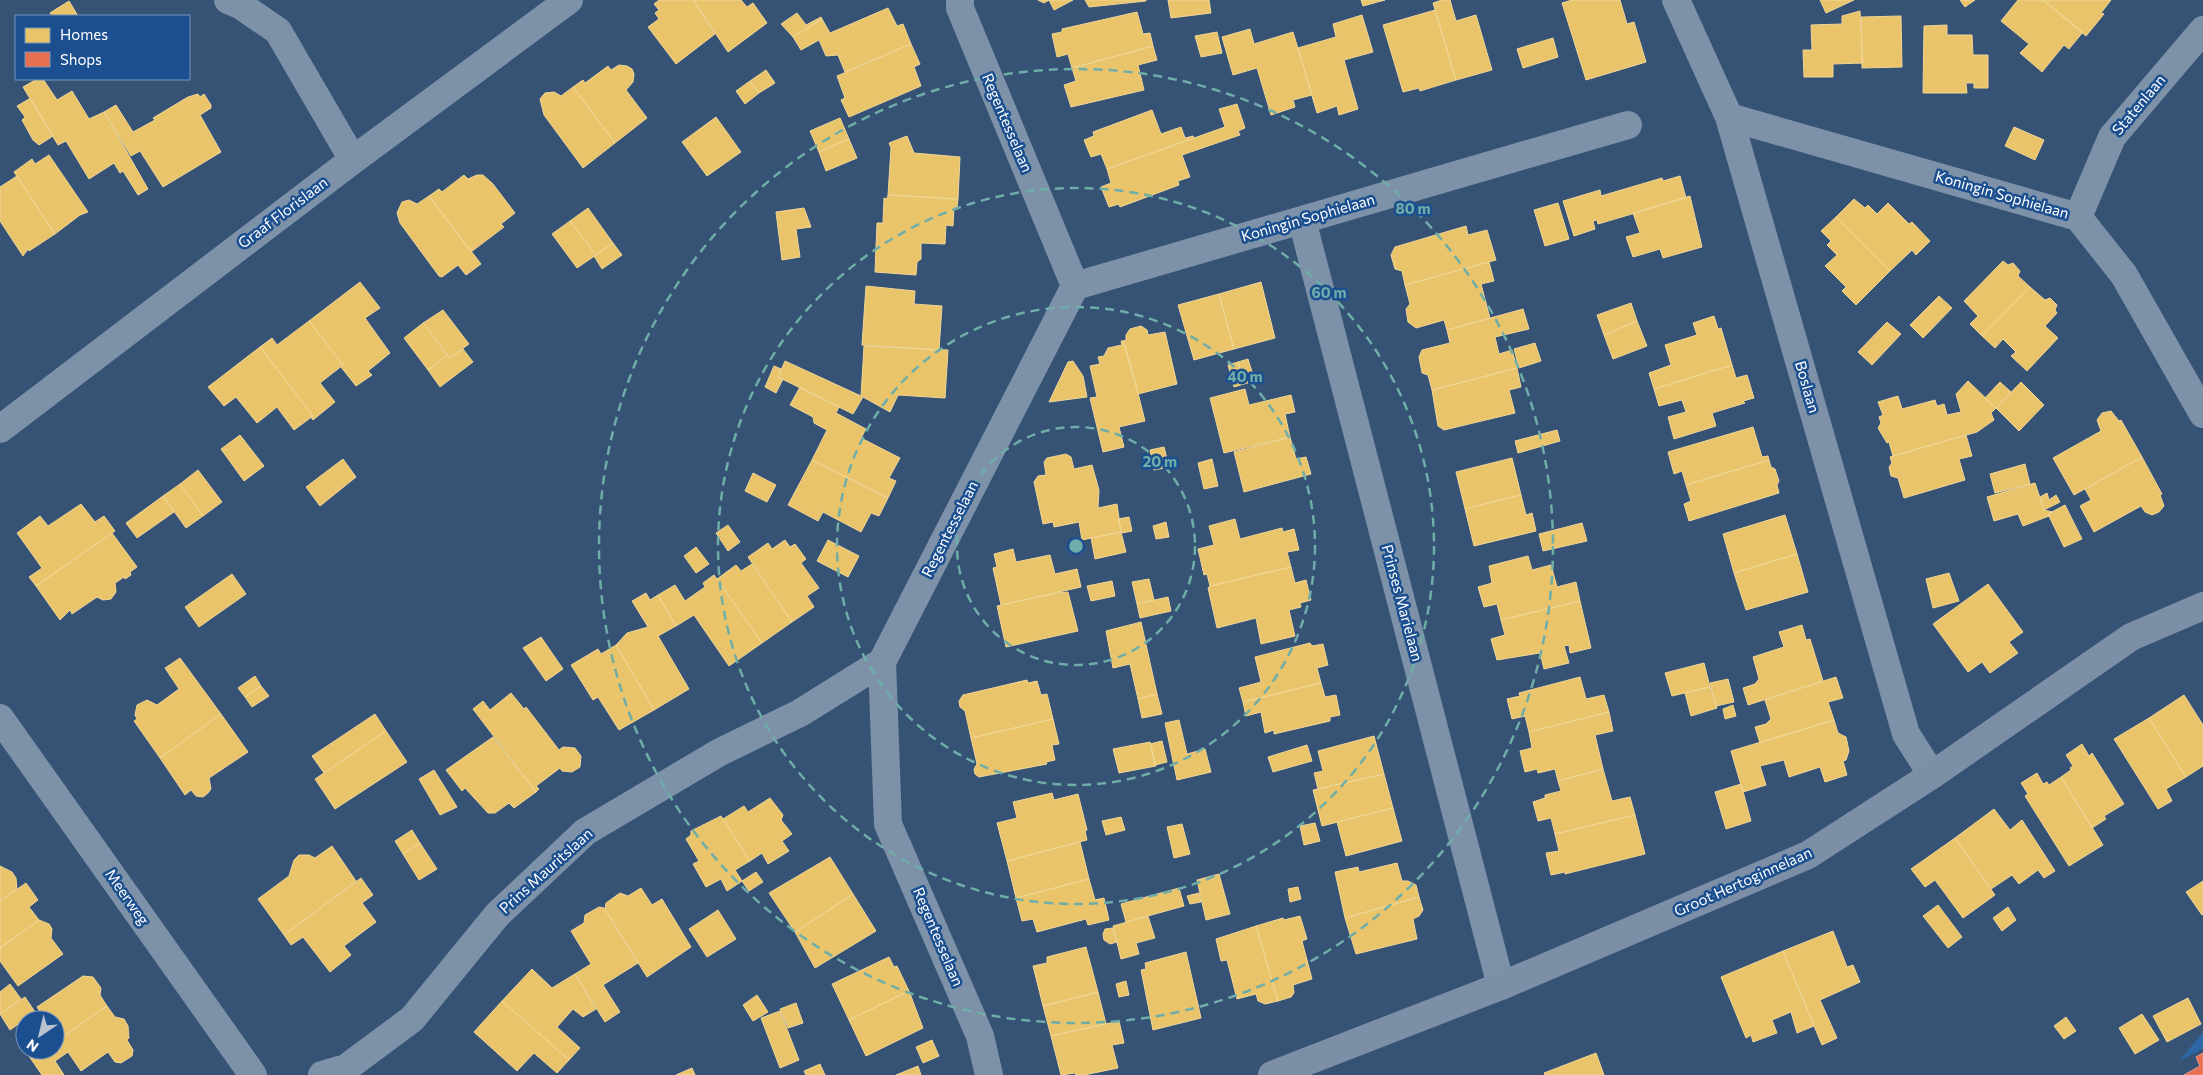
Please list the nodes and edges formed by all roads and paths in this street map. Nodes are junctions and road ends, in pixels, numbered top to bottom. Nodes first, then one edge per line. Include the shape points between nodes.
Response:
1 (228, 0) edge
2 (569, 0) edge
3 (960, 0) edge
4 (1676, 0) edge
5 (2203, 30) edge
6 (1729, 117) junction
7 (1628, 125) dead end
8 (353, 160) junction
9 (2078, 217) junction
10 (1302, 220) junction
11 (1075, 286) junction
12 (2203, 414) edge
13 (0, 429) edge
14 (2203, 606) edge
15 (882, 662) junction
16 (0, 718) edge
17 (1932, 775) junction
18 (1501, 986) junction
19 (253, 1075) edge
20 (322, 1075) edge
21 (990, 1075) edge
22 (1272, 1075) edge

1 - 8 street via 278,30
2 - 8 street, Graaf Florislaan
3 - 11 street, Regentesselaan via 960,8
4 - 6 street, Boslaan
5 - 9 street, Statenlaan via 2112,137
6 - 9 street, Koningin Sophielaan
6 - 17 street, Boslaan via 1906,734
7 - 10 street, Koningin Sophielaan
8 - 13 street, Graaf Florislaan
9 - 12 street, Koningin Sophielaan via 2124,274
10 - 11 street, Koningin Sophielaan
10 - 18 street, Prinses Marielaan
11 - 15 street, Regentesselaan
14 - 17 main road, Groot Hertoginnelaan via 2131,637
15 - 20 street, Prins Mauritslaan via 800,713 720,752 585,832 497,915 412,1019 346,1068
15 - 21 street, Regentesselaan via 888,824 980,1036
16 - 19 street, Meerweg
17 - 18 main road, Groot Hertoginnelaan via 1808,855
18 - 22 main road, Groot Hertoginnelaan

